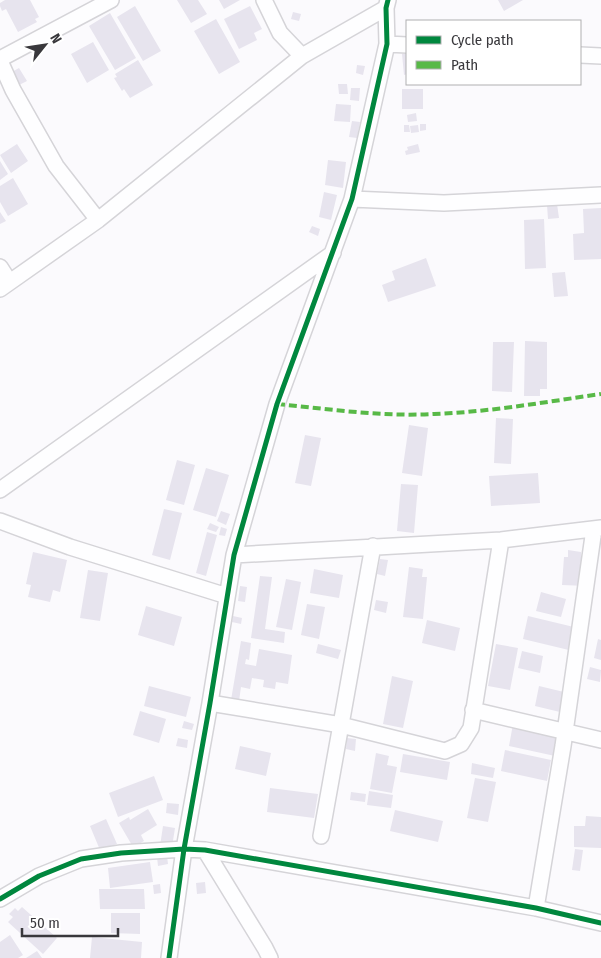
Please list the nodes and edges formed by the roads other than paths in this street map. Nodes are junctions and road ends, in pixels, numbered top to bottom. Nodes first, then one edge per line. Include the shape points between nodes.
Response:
1 (111, 0) edge
2 (264, 0) edge
3 (387, 4) edge
4 (387, 44) junction
5 (406, 45) edge
6 (302, 56) junction
7 (581, 56) edge
8 (601, 56) edge
9 (0, 60) edge
10 (601, 195) edge
11 (352, 199) junction
12 (98, 220) junction
13 (332, 254) junction
14 (0, 267) edge
15 (5, 285) edge
16 (0, 490) edge
17 (0, 521) edge
18 (598, 528) edge
19 (500, 540) junction
20 (373, 546) junction
21 (234, 555) junction
22 (227, 596) junction
23 (210, 703) junction
24 (473, 710) junction
25 (341, 725) junction
26 (566, 730) junction
27 (601, 740) edge
28 (322, 836) dead end
29 (184, 849) junction
30 (205, 850) junction
31 (0, 899) edge
32 (536, 908) junction
33 (601, 923) edge
34 (169, 958) edge
35 (270, 958) edge

1 - 9 street
2 - 6 street via 280,33
3 - 4 street
3 - 6 street
4 - 5 street
4 - 11 street
6 - 12 street
7 - 8 street
9 - 12 street via 13,90 56,166
10 - 11 street via 444,203
11 - 13 street
12 - 15 street
13 - 16 street
13 - 21 street via 277,404
14 - 15 street
17 - 22 street via 70,548
18 - 19 street
18 - 26 street
19 - 20 street
19 - 24 street
20 - 21 street
20 - 25 street
21 - 22 street
22 - 23 street
23 - 25 street
23 - 29 street
24 - 25 street via 471,728 461,744 445,751
24 - 26 street
25 - 28 street
26 - 27 street
26 - 32 street
29 - 30 street
29 - 31 street via 81,860 39,876
29 - 34 street
30 - 32 street
30 - 35 street
32 - 33 street

